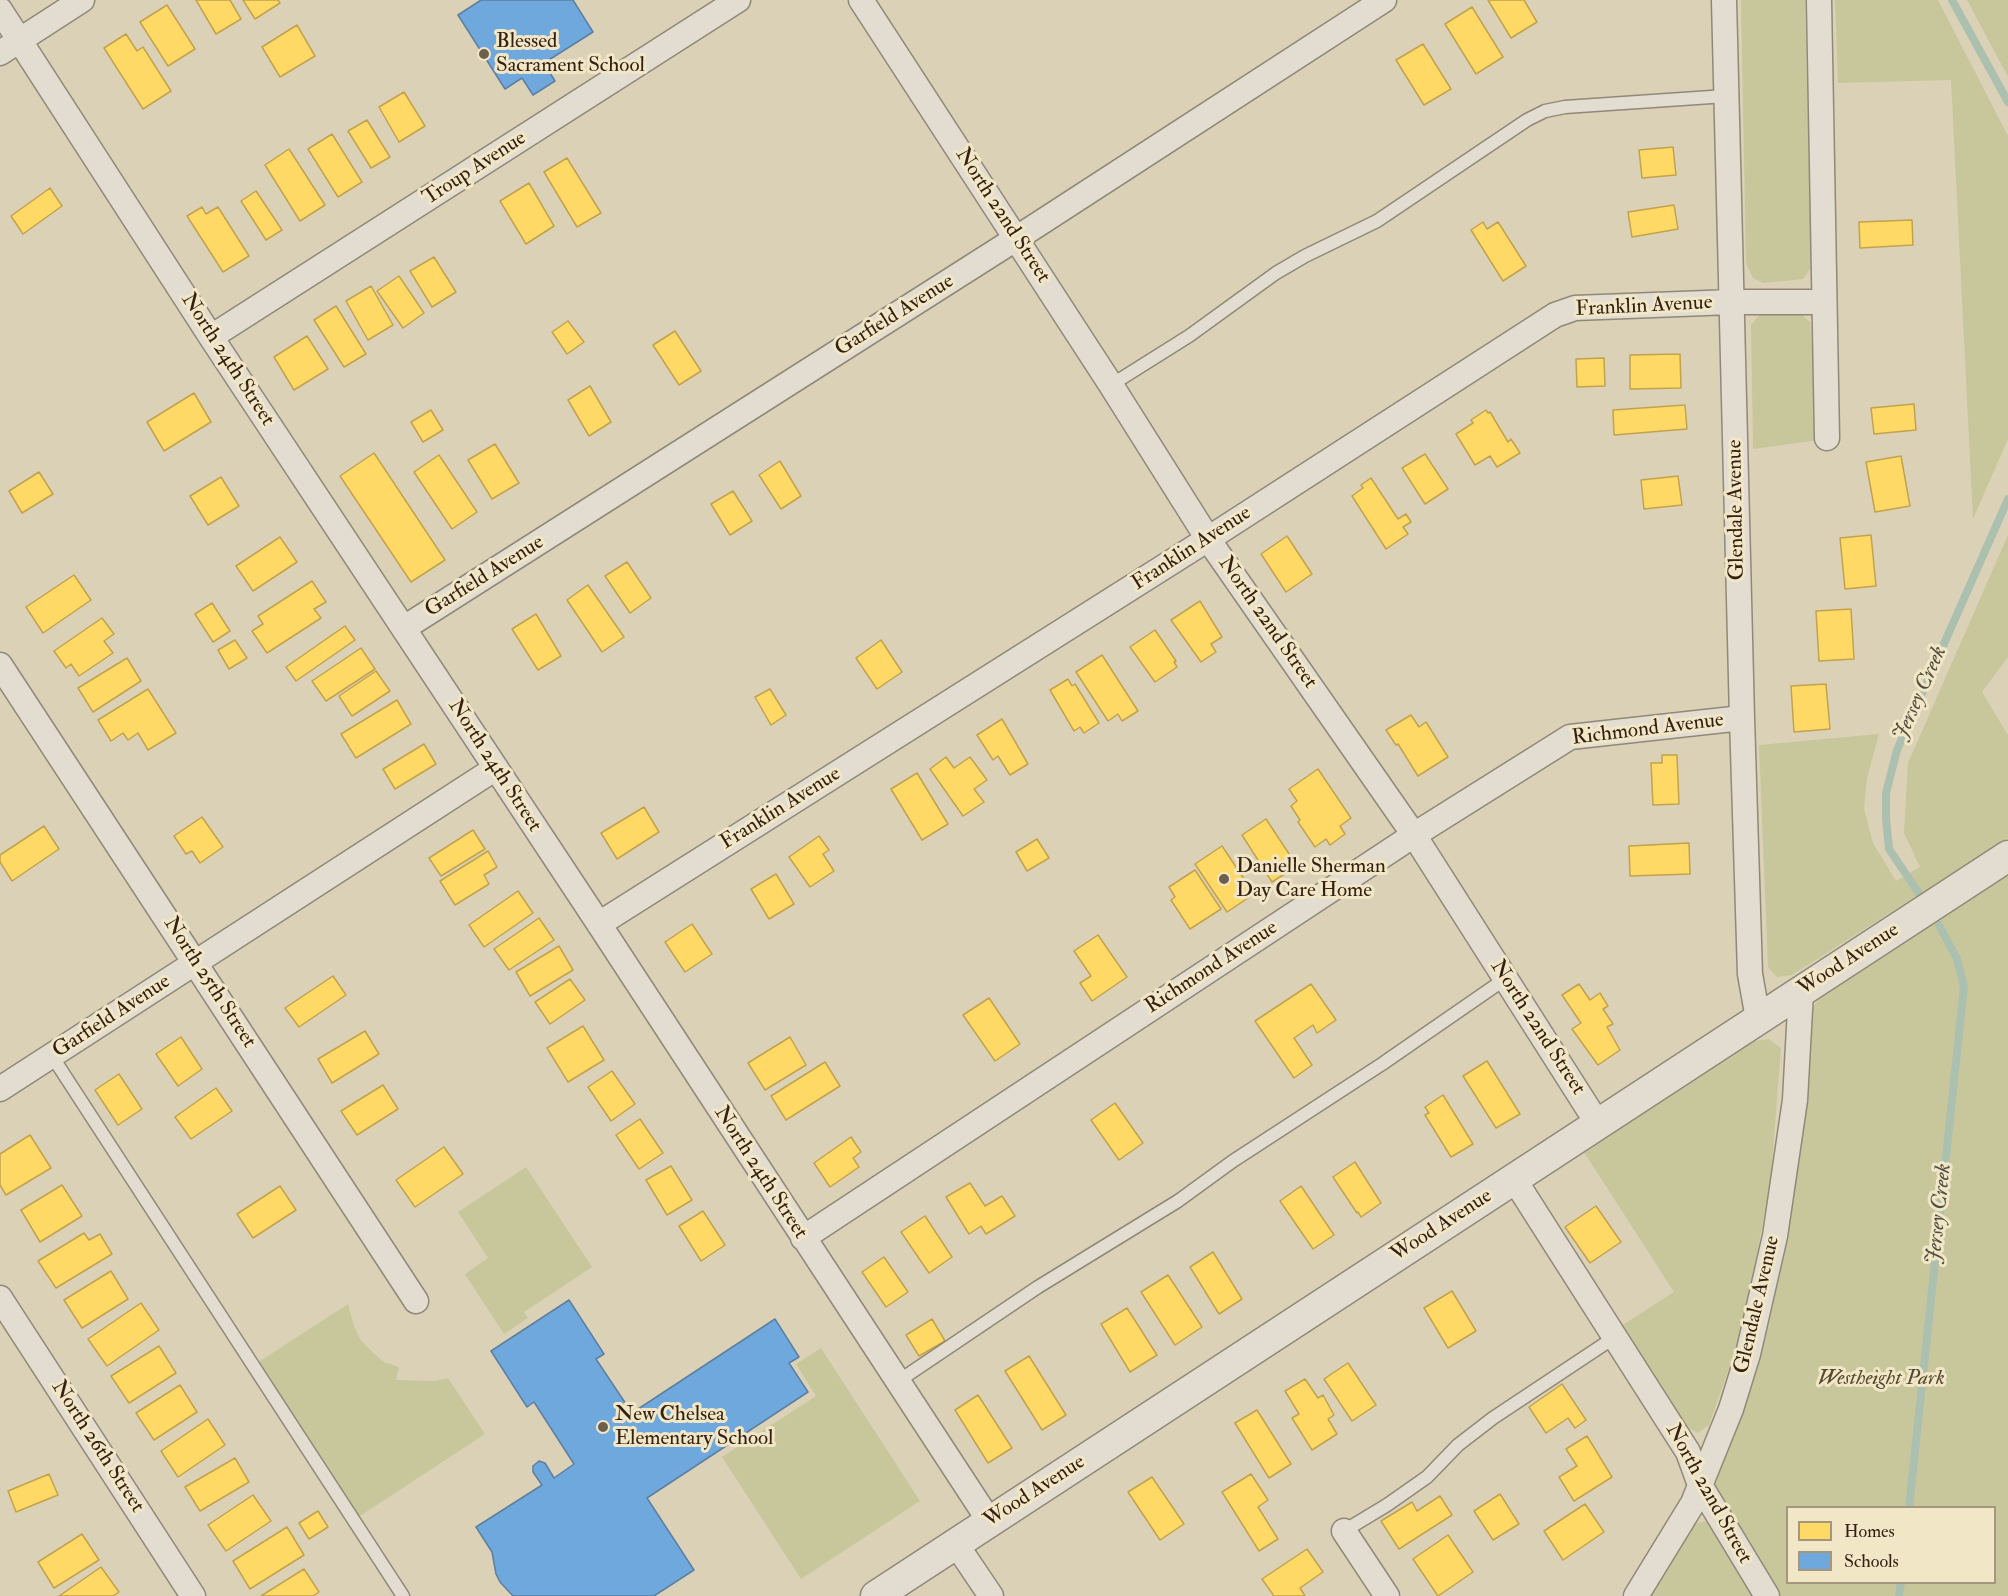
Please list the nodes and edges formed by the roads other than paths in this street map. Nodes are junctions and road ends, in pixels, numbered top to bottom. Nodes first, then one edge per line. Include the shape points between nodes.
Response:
1 (82, 0) edge
2 (738, 0) edge
3 (861, 0) edge
4 (1384, 0) edge
5 (1724, 0) edge
6 (1819, 0) edge
7 (0, 10) edge
8 (10, 47) edge
9 (1726, 96) junction
10 (1017, 238) junction
11 (1732, 302) junction
12 (1824, 302) junction
13 (211, 337) junction
14 (1111, 384) junction
15 (1827, 438) dead end
16 (1208, 539) junction
17 (404, 628) junction
18 (0, 665) edge
19 (1742, 718) junction
20 (496, 768) junction
21 (1414, 836) junction
22 (2008, 856) edge
23 (599, 924) junction
24 (196, 963) junction
25 (1505, 979) junction
26 (1802, 991) junction
27 (1758, 1020) junction
28 (52, 1056) junction
29 (0, 1089) edge
30 (1598, 1124) junction
31 (1514, 1179) junction
32 (803, 1238) junction
33 (0, 1298) edge
34 (416, 1301) dead end
35 (1615, 1337) junction
36 (897, 1382) junction
37 (1700, 1485) junction
38 (990, 1522) junction
39 (1344, 1531) joint
40 (956, 1544) junction
41 (193, 1596) edge
42 (403, 1596) edge
43 (876, 1596) edge
44 (991, 1596) edge
45 (1387, 1596) edge
46 (1636, 1596) edge
47 (1767, 1596) edge

1 - 8 street
2 - 13 street, Troup Avenue
3 - 10 street, North 22nd Street
4 - 10 street, Garfield Avenue
5 - 9 street, Glendale Avenue
6 - 12 street
7 - 8 street, North 24th Street
8 - 13 street, North 24th Street
9 - 11 street, Glendale Avenue
9 - 14 lane via 1545,111 1377,221 1276,273 1189,336
10 - 14 street, North 22nd Street
10 - 17 street, Garfield Avenue
11 - 12 street, Franklin Avenue
11 - 16 street, Franklin Avenue via 1575,309 1555,315
11 - 19 street, Glendale Avenue
12 - 15 street
13 - 17 street, North 24th Street
14 - 16 street, North 22nd Street
16 - 21 street, North 22nd Street
16 - 23 street, Franklin Avenue
17 - 20 street, North 24th Street
18 - 24 street, North 25th Street
19 - 21 street, Richmond Avenue via 1570,737
19 - 27 street, Glendale Avenue via 1750,974
20 - 23 street, North 24th Street
20 - 24 street, Garfield Avenue
21 - 25 street, North 22nd Street
21 - 32 street, Richmond Avenue
22 - 26 street, Wood Avenue
23 - 32 street, North 24th Street
24 - 28 street, Garfield Avenue
24 - 34 street, North 25th Street
25 - 30 street, North 22nd Street
25 - 36 lane via 1178,1201 1038,1287
26 - 27 street, Wood Avenue
26 - 37 street, Glendale Avenue via 1795,1100 1775,1236 1748,1354
27 - 30 street, Wood Avenue
28 - 29 street, Garfield Avenue
28 - 42 lane
30 - 31 street, Wood Avenue
31 - 35 street, North 22nd Street
31 - 38 street, Wood Avenue
32 - 36 street, North 24th Street
33 - 41 street, North 26th Street
35 - 37 street, North 22nd Street via 1688,1452
35 - 39 lane via 1493,1418 1458,1445 1427,1477
36 - 38 street, North 24th Street
37 - 46 street, Glendale Avenue
37 - 47 street, North 22nd Street
38 - 40 street, Wood Avenue
39 - 45 street
40 - 43 street, Wood Avenue
40 - 44 street

